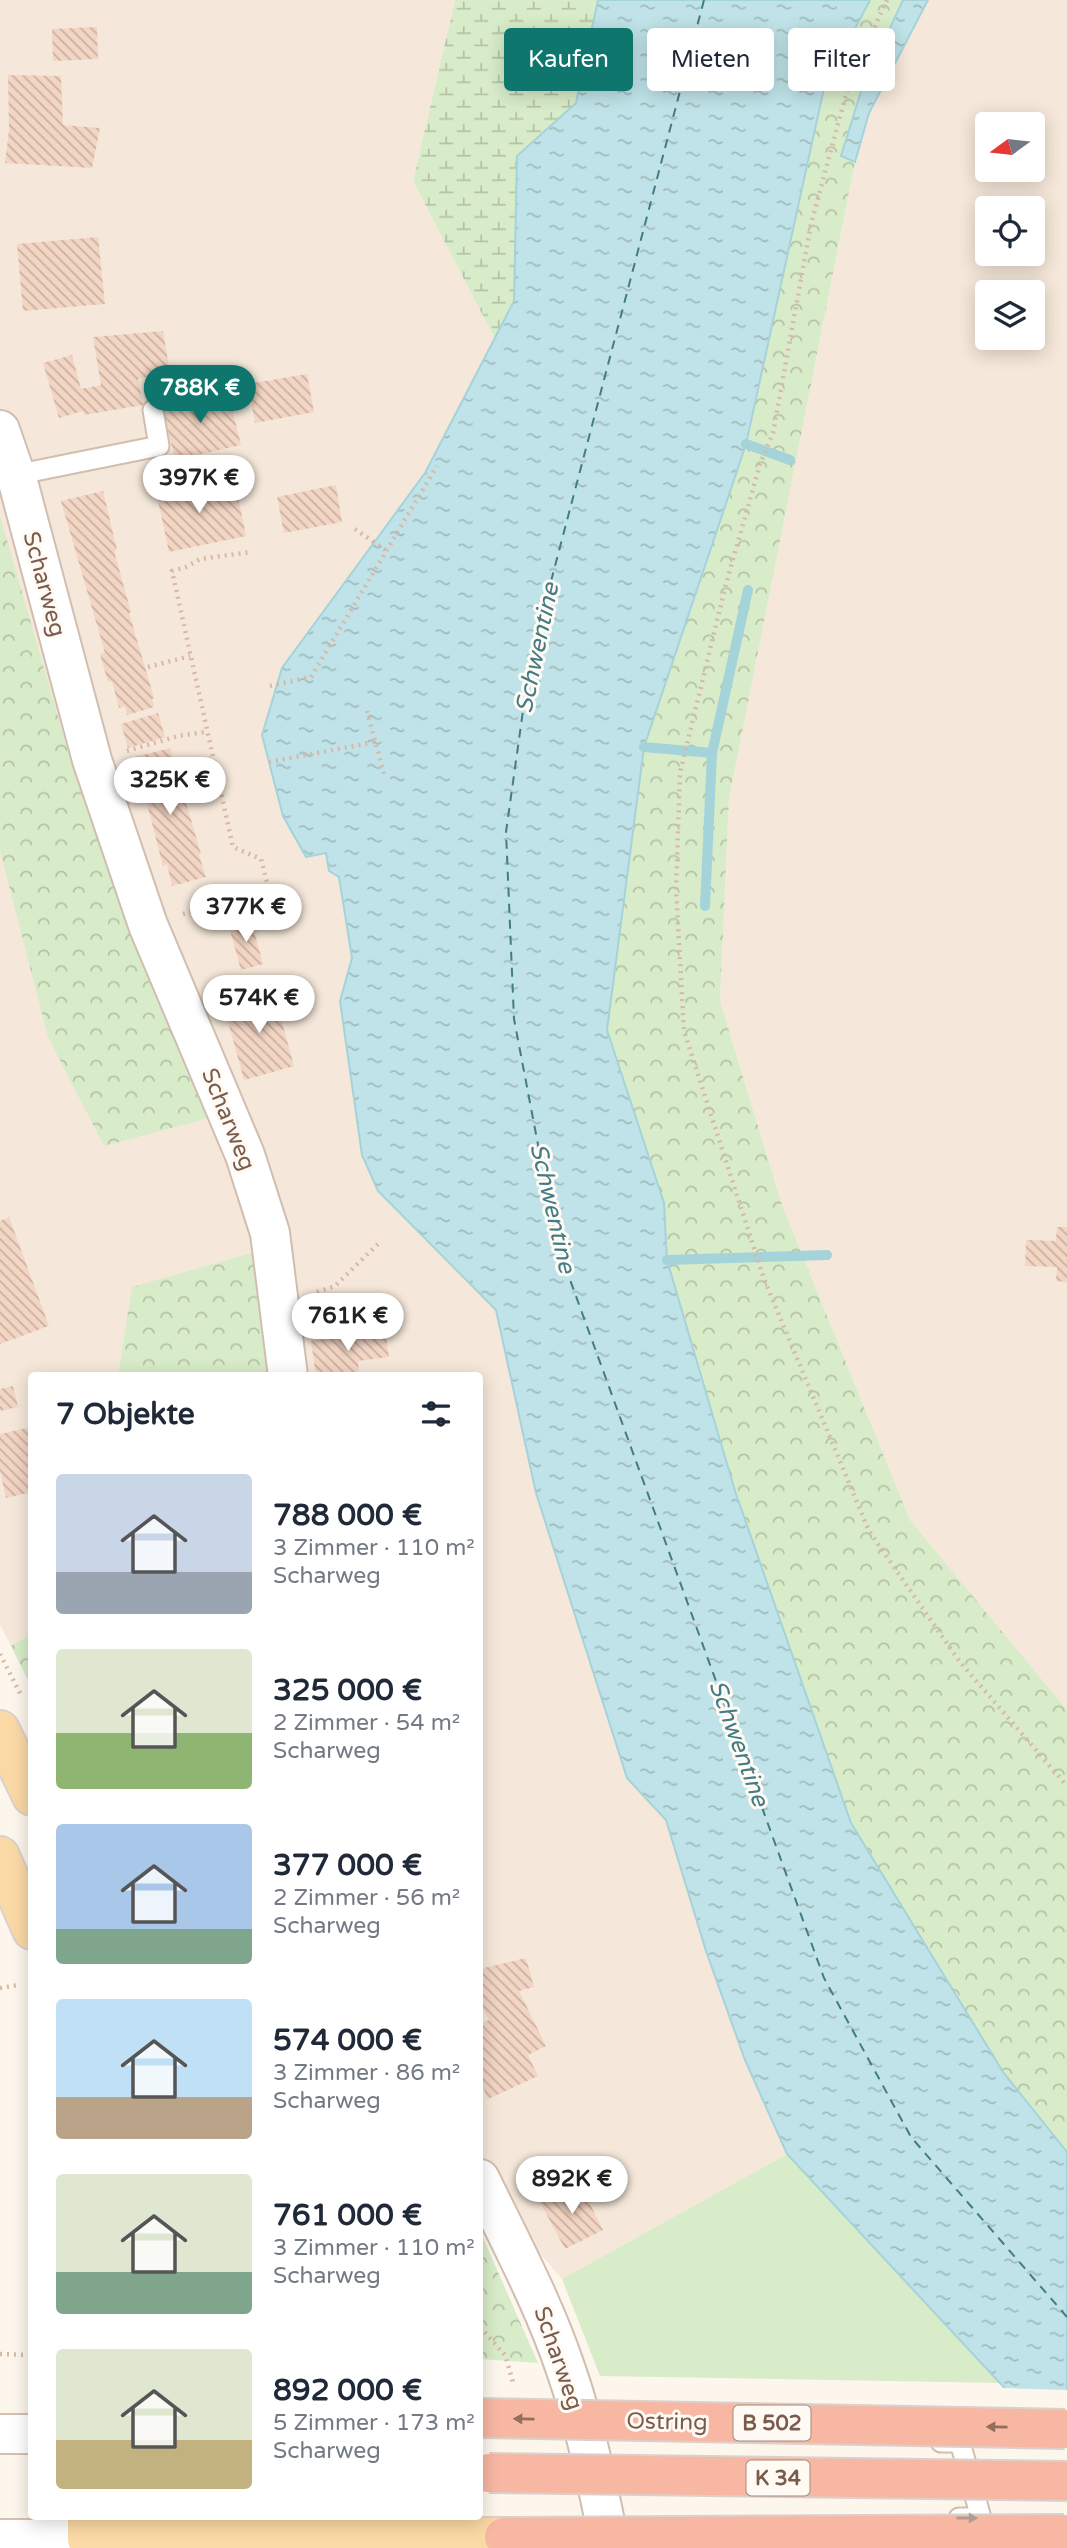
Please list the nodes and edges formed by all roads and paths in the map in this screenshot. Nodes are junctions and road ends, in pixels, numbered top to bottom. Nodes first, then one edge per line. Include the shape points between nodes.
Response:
1 (887, 0) edge
2 (153, 410) dead end
3 (0, 430) edge
4 (437, 466) dead end
5 (15, 475) junction
6 (355, 529) dead end
7 (387, 551) junction
8 (251, 552) dead end
9 (190, 656) junction
10 (148, 667) dead end
11 (270, 686) dead end
12 (367, 711) dead end
13 (206, 732) junction
14 (376, 742) junction
15 (122, 752) dead end
16 (269, 762) dead end
17 (384, 774) dead end
18 (172, 918) dead end
19 (379, 1243) dead end
20 (279, 1305) junction
21 (287, 1372) edge
22 (0, 1654) edge
23 (13, 1718) edge
24 (28, 1780) edge
25 (1067, 1786) edge
26 (0, 1856) edge
27 (28, 1921) edge
28 (18, 1985) dead end
29 (0, 1988) edge
30 (483, 2185) edge
31 (0, 2354) edge
32 (28, 2355) edge
33 (483, 2418) edge
34 (1065, 2429) dead end
35 (0, 2434) edge
36 (28, 2434) edge
37 (584, 2436) junction
38 (489, 2473) dead end
39 (1067, 2481) edge
40 (607, 2533) edge
41 (154, 2534) edge
42 (87, 2535) edge
43 (1064, 2535) dead end
44 (504, 2537) joint
45 (0, 2539) edge
46 (442, 2543) edge

1 - 25 path via 850,80 811,224 773,433 760,464 680,772 676,891 684,1031 764,1279 869,1531 961,1662
2 - 5 lane via 159,446
3 - 5 street, Scharweg
4 - 7 path
5 - 20 street, Scharweg via 92,760 143,912 245,1155 270,1233
6 - 7 path
7 - 11 path via 311,677
8 - 9 path via 200,559 172,570
9 - 10 path
9 - 13 path
12 - 14 path
13 - 15 path
13 - 18 path via 233,847 261,859 269,890
14 - 16 path
14 - 17 path
19 - 20 path via 335,1286
20 - 21 street, Scharweg
22 - 23 path
23 - 24 main road
26 - 27 main road
28 - 29 path
30 - 37 street, Scharweg via 566,2368
31 - 32 path
34 -> 33 highway, Ostring / B 502, bridge
35 - 36 street
37 - 40 street, Scharweg
40 -> 37 lane via 981,2518 960,2442
38 - 39 highway, K 34, bridge
41 - 42 main road
41 - 46 main road
42 - 45 street
43 - 44 highway, bridge
44 - 46 main road

